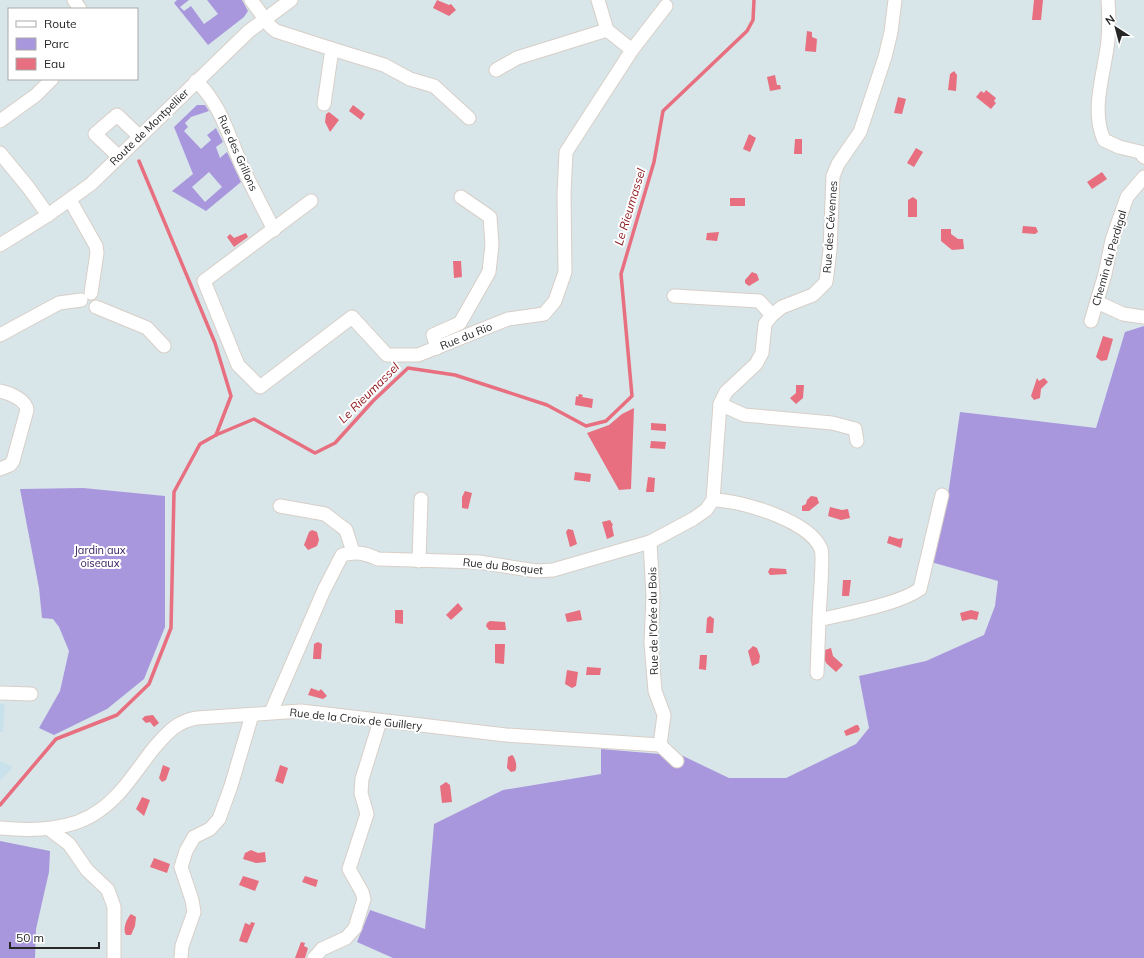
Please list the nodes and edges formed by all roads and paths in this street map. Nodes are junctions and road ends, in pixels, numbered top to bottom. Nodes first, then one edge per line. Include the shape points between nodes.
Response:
1 (251, 0) edge
2 (291, 0) edge
3 (598, 0) edge
4 (895, 0) edge
5 (1108, 0) edge
6 (666, 6) dead end
7 (264, 18) junction
8 (607, 30) junction
9 (332, 49) junction
10 (632, 50) junction
11 (496, 70) dead end
12 (51, 80) edge
13 (196, 80) junction
14 (324, 104) dead end
15 (469, 118) dead end
16 (0, 121) edge
17 (139, 136) junction
18 (0, 153) edge
19 (118, 156) junction
20 (1144, 157) edge
21 (1144, 177) edge
22 (461, 198) dead end
23 (70, 200) junction
24 (311, 201) dead end
25 (48, 215) junction
26 (274, 230) junction
27 (0, 245) edge
28 (86, 296) junction
29 (674, 296) dead end
30 (1097, 302) junction
31 (772, 315) junction
32 (1144, 316) edge
33 (1091, 321) dead end
34 (0, 335) edge
35 (164, 346) dead end
36 (437, 348) junction
37 (0, 391) edge
38 (720, 404) junction
39 (857, 441) dead end
40 (0, 469) edge
41 (942, 495) dead end
42 (421, 499) dead end
43 (713, 500) junction
44 (280, 506) dead end
45 (650, 542) junction
46 (353, 552) junction
47 (419, 561) junction
48 (819, 620) junction
49 (817, 673) dead end
50 (0, 693) edge
51 (31, 694) dead end
52 (271, 712) junction
53 (252, 715) junction
54 (380, 721) junction
55 (660, 745) junction
56 (677, 761) dead end
57 (0, 828) edge
58 (49, 829) junction
59 (114, 958) edge
60 (181, 958) edge
61 (314, 958) edge

1 - 7 street
2 - 7 street, Route de Montpellier
3 - 8 street
4 - 31 street, Rue des Cévennes via 886,51 867,114 860,132 838,164 833,176 826,282 813,295 782,307
5 - 20 street via 1108,40 1098,106 1100,132 1104,140 1140,152
6 - 10 street, Rue du Rio
7 - 9 street via 276,31
7 - 13 street, Route de Montpellier
8 - 10 street
8 - 11 street via 517,58
9 - 14 street
9 - 15 street via 384,65 410,79 434,86
10 - 36 street, Rue du Rio via 566,152 565,272 555,302 544,314 508,319
12 - 16 street via 36,95
13 - 17 street, Route de Montpellier
13 - 26 street, Rue des Grillons via 212,99 223,118 241,164
17 - 19 street, Route de Montpellier
17 - 19 street via 117,115 95,134
18 - 25 street
19 - 23 street, Route de Montpellier via 91,184
21 - 30 street, Chemin du Perdigal via 1127,197 1112,240
22 - 36 street via 490,217 492,245 489,272 460,323 433,335
23 - 25 street, Route de Montpellier
23 - 28 street via 96,246 97,253
24 - 26 street
25 - 27 street, Route de Montpellier
26 - 36 street, Rue du Rio via 204,281 238,365 260,387 352,317 387,355 418,355
28 - 34 street via 59,303
28 - 35 street via 96,297 96,307 147,328
29 - 31 street via 758,301
30 - 32 street via 1123,314
30 - 33 street, Chemin du Perdigal
31 - 38 street via 765,324 762,353 756,364 726,392
37 - 40 street via 21,400 27,406 27,410 13,461
38 - 39 street via 744,414 832,423 856,429
38 - 43 street
41 - 48 street via 920,589 913,594
42 - 47 street
43 - 45 street, Rue du Bosquet via 706,510 693,519
43 - 48 street via 754,506 812,534 822,550
44 - 46 street via 326,514 346,530
45 - 47 street, Rue du Bosquet via 553,570 536,571 479,562
45 - 55 street, Rue de l'Orée du Bois via 653,596 651,643 655,691 664,715
46 - 47 street, Rue du Bosquet via 378,559
46 - 52 street via 342,555 324,590
48 - 49 street
50 - 51 street
52 - 53 street, Rue de la Croix de Guillery
52 - 54 street, Rue de la Croix de Guillery via 301,711
53 - 58 street, Rue de la Croix de Guillery via 197,718 178,724 170,730 113,799 100,810 85,820
53 - 60 street via 219,819 210,829 194,837 181,867 194,912 182,946
54 - 55 street, Rue de la Croix de Guillery via 506,735
54 - 61 street via 362,779 361,793 367,814 349,870 364,899 355,928 350,934 322,949
55 - 56 street
57 - 58 street, Rue de la Croix de Guillery
58 - 59 street via 69,844 87,870 108,890 114,907

